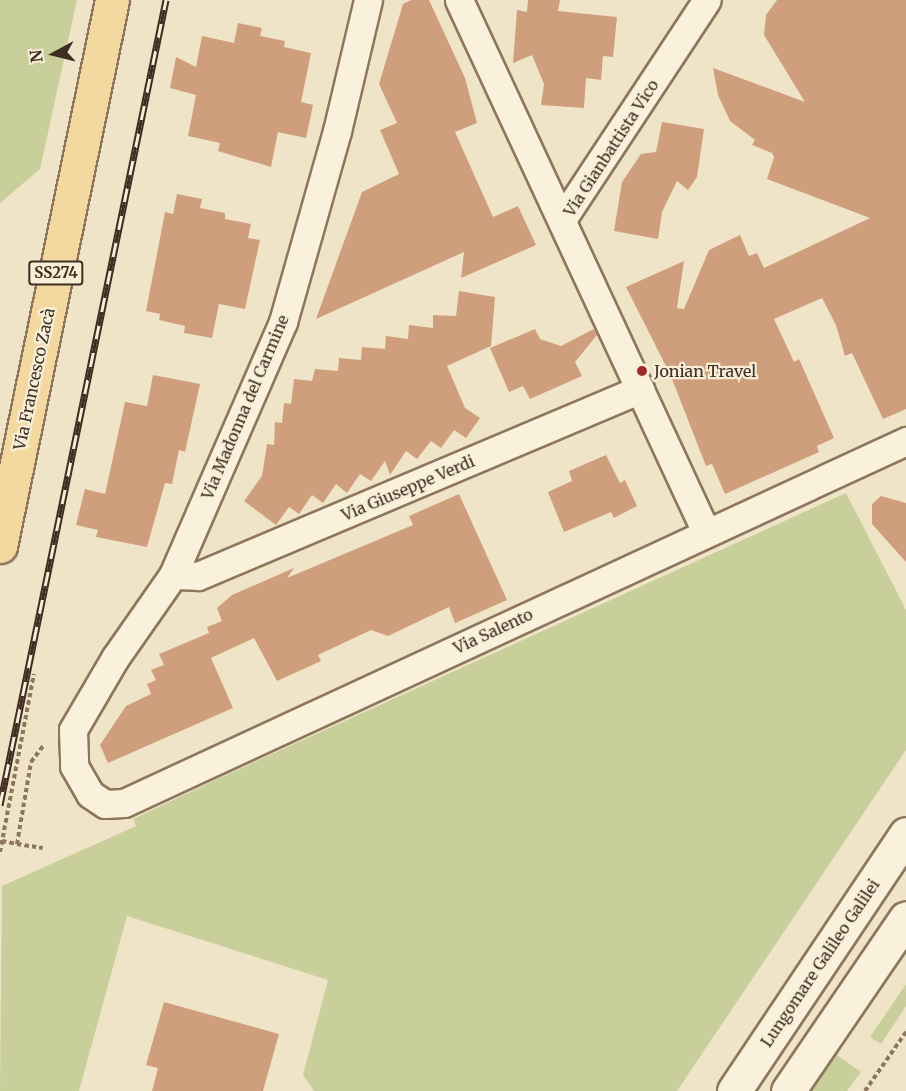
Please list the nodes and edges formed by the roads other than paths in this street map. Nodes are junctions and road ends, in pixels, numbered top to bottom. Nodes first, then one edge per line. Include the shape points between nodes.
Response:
1 (112, 0) edge
2 (368, 0) edge
3 (459, 0) edge
4 (707, 0) edge
5 (563, 218) junction
6 (640, 389) junction
7 (906, 441) edge
8 (706, 532) junction
9 (0, 546) edge
10 (173, 575) junction
11 (83, 787) joint
12 (906, 834) edge
13 (906, 918) edge
14 (734, 1091) edge
15 (788, 1091) edge

1 - 9 main road, Via Francesco Zacà / SS274
2 - 10 street, Via Madonna del Carmine via 337,131 283,322
3 - 5 street
4 - 5 street, Via Gianbattista Vico
5 - 6 street, Via Gianbattista Vico
6 - 8 street, Via Gianbattista Vico
6 - 10 street, Via Giuseppe Verdi via 198,576
7 - 8 street, Via Salento
8 - 11 street, Via Salento via 124,803 105,804
10 - 11 street, Via Madonna del Carmine via 115,658 73,730 71,754
12 - 14 main road, Lungomare Galileo Galilei
13 - 15 main road

